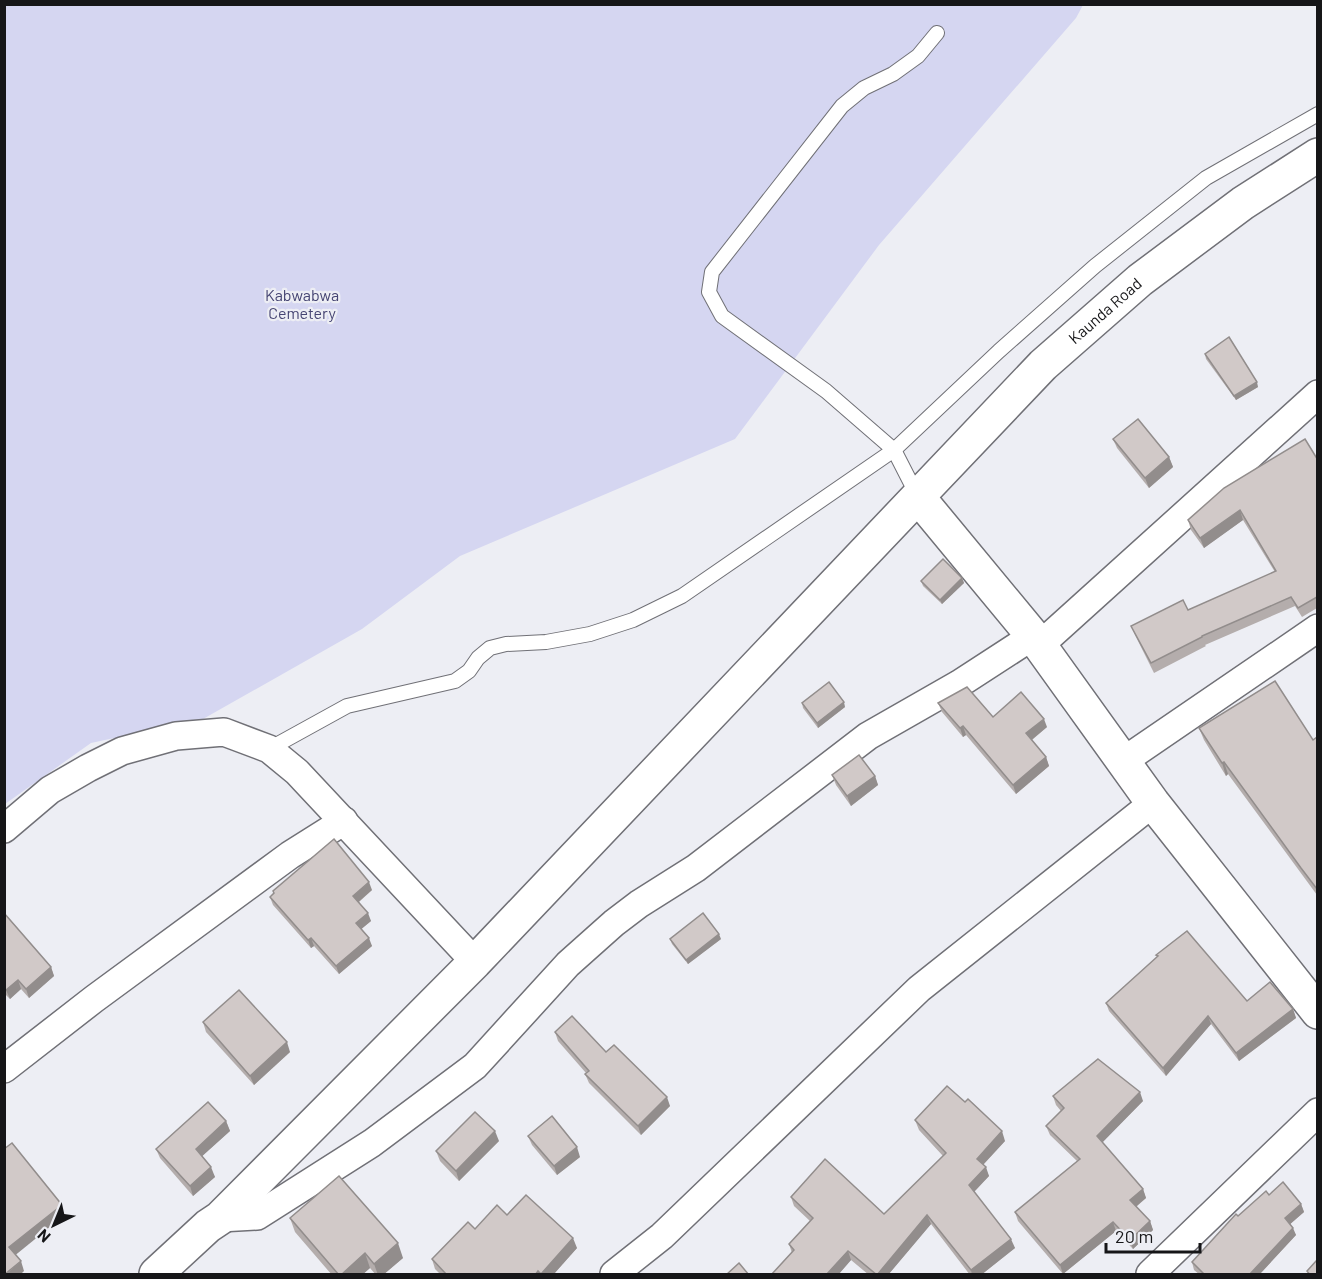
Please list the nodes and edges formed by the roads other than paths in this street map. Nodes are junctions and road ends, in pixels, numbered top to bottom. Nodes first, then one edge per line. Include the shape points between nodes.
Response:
1 (937, 33) dead end
2 (1317, 114) edge
3 (1317, 155) edge
4 (1317, 394) edge
5 (894, 450) junction
6 (918, 497) junction
7 (1317, 628) edge
8 (1036, 640) junction
9 (269, 749) junction
10 (1122, 762) junction
11 (1153, 803) junction
12 (345, 821) junction
13 (4, 829) edge
14 (475, 962) junction
15 (1317, 1012) edge
16 (4, 1069) edge
17 (1317, 1112) edge
18 (220, 1218) junction
19 (156, 1275) edge
20 (614, 1275) edge
21 (1150, 1275) edge

1 - 5 lane via 918,56 842,106 712,272 709,292 722,316 826,391
2 - 5 lane via 1206,178 1095,266
3 - 6 street, Kaunda Road via 1243,203 1140,280 1043,365
4 - 8 street
5 - 6 lane
5 - 9 lane via 682,596 633,620 591,634 490,648 455,681 347,706
6 - 8 street
6 - 14 street, Kaunda Road
7 - 10 street
8 - 10 street
8 - 18 street via 868,736 696,868 614,923 568,964 475,1066 372,1143 257,1216
9 - 12 street
9 - 13 street via 224,732 152,741 122,751 50,790
10 - 11 street
11 - 15 street
11 - 20 street via 919,989 662,1236
12 - 14 street
12 - 16 street via 271,869
14 - 18 street, Kaunda Road
17 - 21 street
18 - 19 street, Kaunda Road

